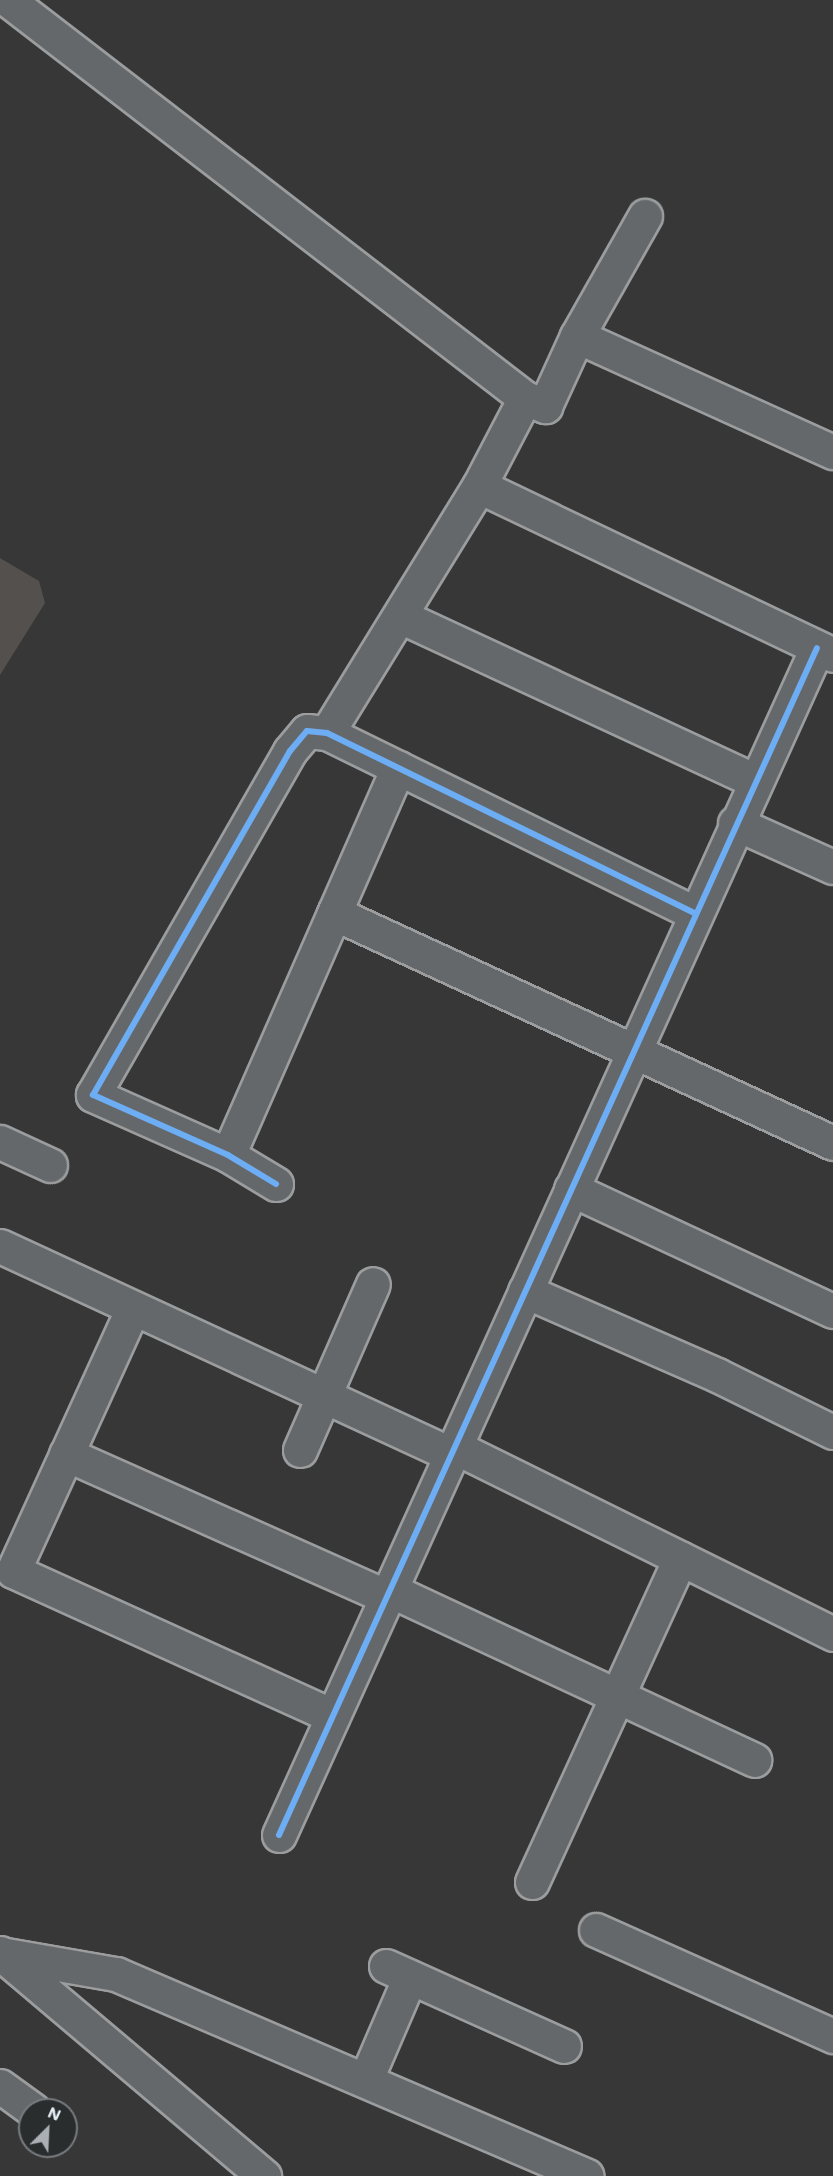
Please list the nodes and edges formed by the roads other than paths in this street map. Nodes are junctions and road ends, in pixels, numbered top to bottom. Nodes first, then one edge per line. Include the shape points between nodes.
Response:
1 (8, 0) edge
2 (645, 216) dead end
3 (577, 336) junction
4 (525, 398) junction
5 (833, 452) edge
6 (479, 486) junction
7 (400, 616) junction
8 (825, 651) edge
9 (327, 733) junction
10 (398, 768) junction
11 (755, 781) junction
12 (735, 823) junction
13 (833, 867) edge
14 (333, 913) junction
15 (694, 913) junction
16 (633, 1049) junction
17 (0, 1142) edge
18 (833, 1143) edge
19 (228, 1155) junction
20 (50, 1165) dead end
21 (276, 1184) dead end
22 (571, 1189) junction
23 (0, 1246) edge
24 (373, 1284) dead end
25 (525, 1291) junction
26 (133, 1308) junction
27 (833, 1311) edge
28 (324, 1396) junction
29 (833, 1432) edge
30 (300, 1450) dead end
31 (453, 1451) junction
32 (66, 1454) junction
33 (680, 1558) junction
34 (388, 1594) junction
35 (833, 1634) edge
36 (618, 1695) junction
37 (333, 1716) junction
38 (754, 1760) dead end
39 (279, 1835) dead end
40 (532, 1882) dead end
41 (596, 1930) dead end
42 (1, 1953) edge
43 (833, 2036) edge
44 (564, 2046) dead end
45 (366, 2079) junction
46 (0, 2086) edge
47 (18, 2099) edge
48 (264, 2176) edge
49 (587, 2176) edge

1 - 4 street
2 - 3 street
3 - 4 street via 545,406
3 - 5 street
4 - 6 street
6 - 7 street
6 - 8 street
7 - 9 street
7 - 11 street
8 - 11 street
9 - 10 street
9 - 19 street via 307,731 290,750 93,1095
10 - 14 street
10 - 15 street
11 - 12 street
12 - 13 street
12 - 15 street
14 - 16 street
14 - 19 street
15 - 16 street
16 - 18 street
16 - 22 street
17 - 20 street
19 - 21 street
22 - 25 street
22 - 27 street
23 - 26 street
24 - 28 street
25 - 29 street via 717,1375
25 - 31 street
26 - 28 street
26 - 32 street
28 - 30 street
28 - 31 street
31 - 33 street
31 - 34 street
32 - 34 street
32 - 37 street via 13,1571
33 - 35 street
33 - 36 street
34 - 36 street
34 - 37 street
36 - 38 street
36 - 40 street
37 - 39 street
41 - 43 street
42 - 45 street via 116,1974
42 - 48 street
44 - 45 street via 398,1972
45 - 49 street
46 - 47 street

